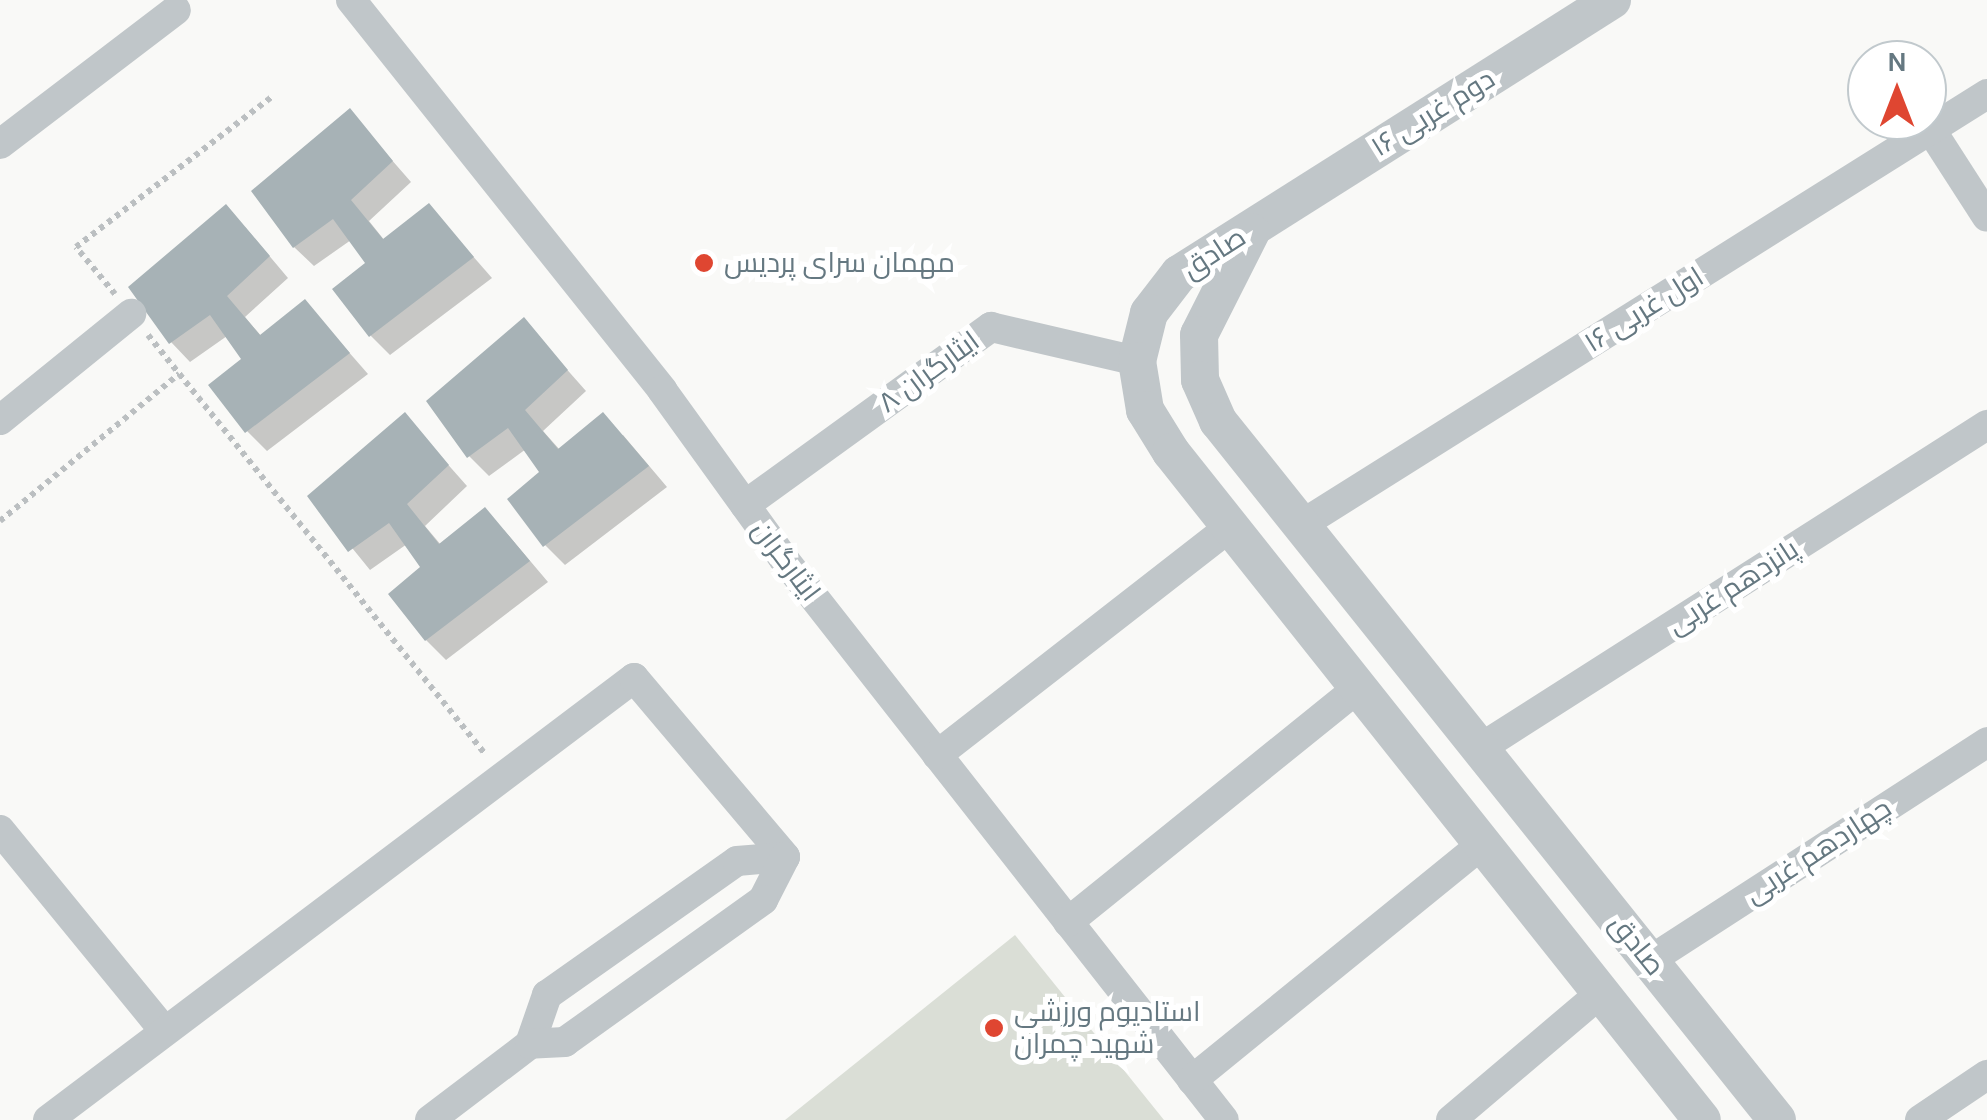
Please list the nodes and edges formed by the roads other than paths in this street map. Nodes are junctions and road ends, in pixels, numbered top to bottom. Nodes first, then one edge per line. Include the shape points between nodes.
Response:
1 (351, 0) edge
2 (1612, 0) edge
3 (176, 10) dead end
4 (1987, 94) edge
5 (1947, 120) edge
6 (1915, 140) edge
7 (1937, 140) edge
8 (0, 144) edge
9 (1987, 218) edge
10 (1254, 226) junction
11 (131, 314) road end
12 (1137, 361) junction
13 (0, 420) edge
14 (1987, 425) edge
15 (745, 506) junction
16 (1301, 525) junction
17 (1230, 527) junction
18 (1358, 688) junction
19 (1987, 742) edge
20 (1479, 749) junction
21 (937, 755) junction
22 (1434, 782) junction
23 (0, 830) edge
24 (1482, 844) junction
25 (785, 857) junction
26 (1068, 922) junction
27 (1649, 961) junction
28 (1601, 992) junction
29 (163, 1029) junction
30 (530, 1044) junction
31 (1987, 1075) edge
32 (1192, 1080) junction
33 (48, 1120) edge
34 (430, 1120) edge
35 (1224, 1120) edge
36 (1451, 1120) edge
37 (1702, 1120) edge
38 (1777, 1120) edge
39 (1920, 1120) edge

1 - 15 street, ایثارگران via 662,390
2 - 10 street, ۱۶ دوم غربی
3 - 8 street
4 - 5 street, ۱۶ اول غربی
6 - 16 street, ۱۶ اول غربی
7 - 9 street
10 - 12 street, صادق via 1179,274 1149,313
10 - 16 street, صادق via 1199,335 1200,380 1218,421
11 - 13 street
12 - 15 street, ایثارگران ۸ via 991,327
12 - 17 street, صادق via 1145,410
14 - 20 street, پانزدهم غربی
15 - 21 street, ایثارگران
16 - 20 street, صادق
17 - 18 street, صادق
17 - 21 street
18 - 22 street, صادق
18 - 26 street
19 - 27 street, چهاردهم غربی
20 - 22 street
20 - 27 street, صادق
21 - 26 street, ایثارگران
22 - 24 street, صادق
23 - 29 street
24 - 28 street, صادق
24 - 32 street
25 - 29 street via 634,678
25 - 30 street via 763,900 564,1042
25 - 30 street via 737,861 548,995
26 - 32 street, ایثارگران
27 - 38 street, صادق
28 - 36 street
28 - 37 street, صادق
29 - 33 street
30 - 34 street
31 - 39 street
32 - 35 street, ایثارگران

